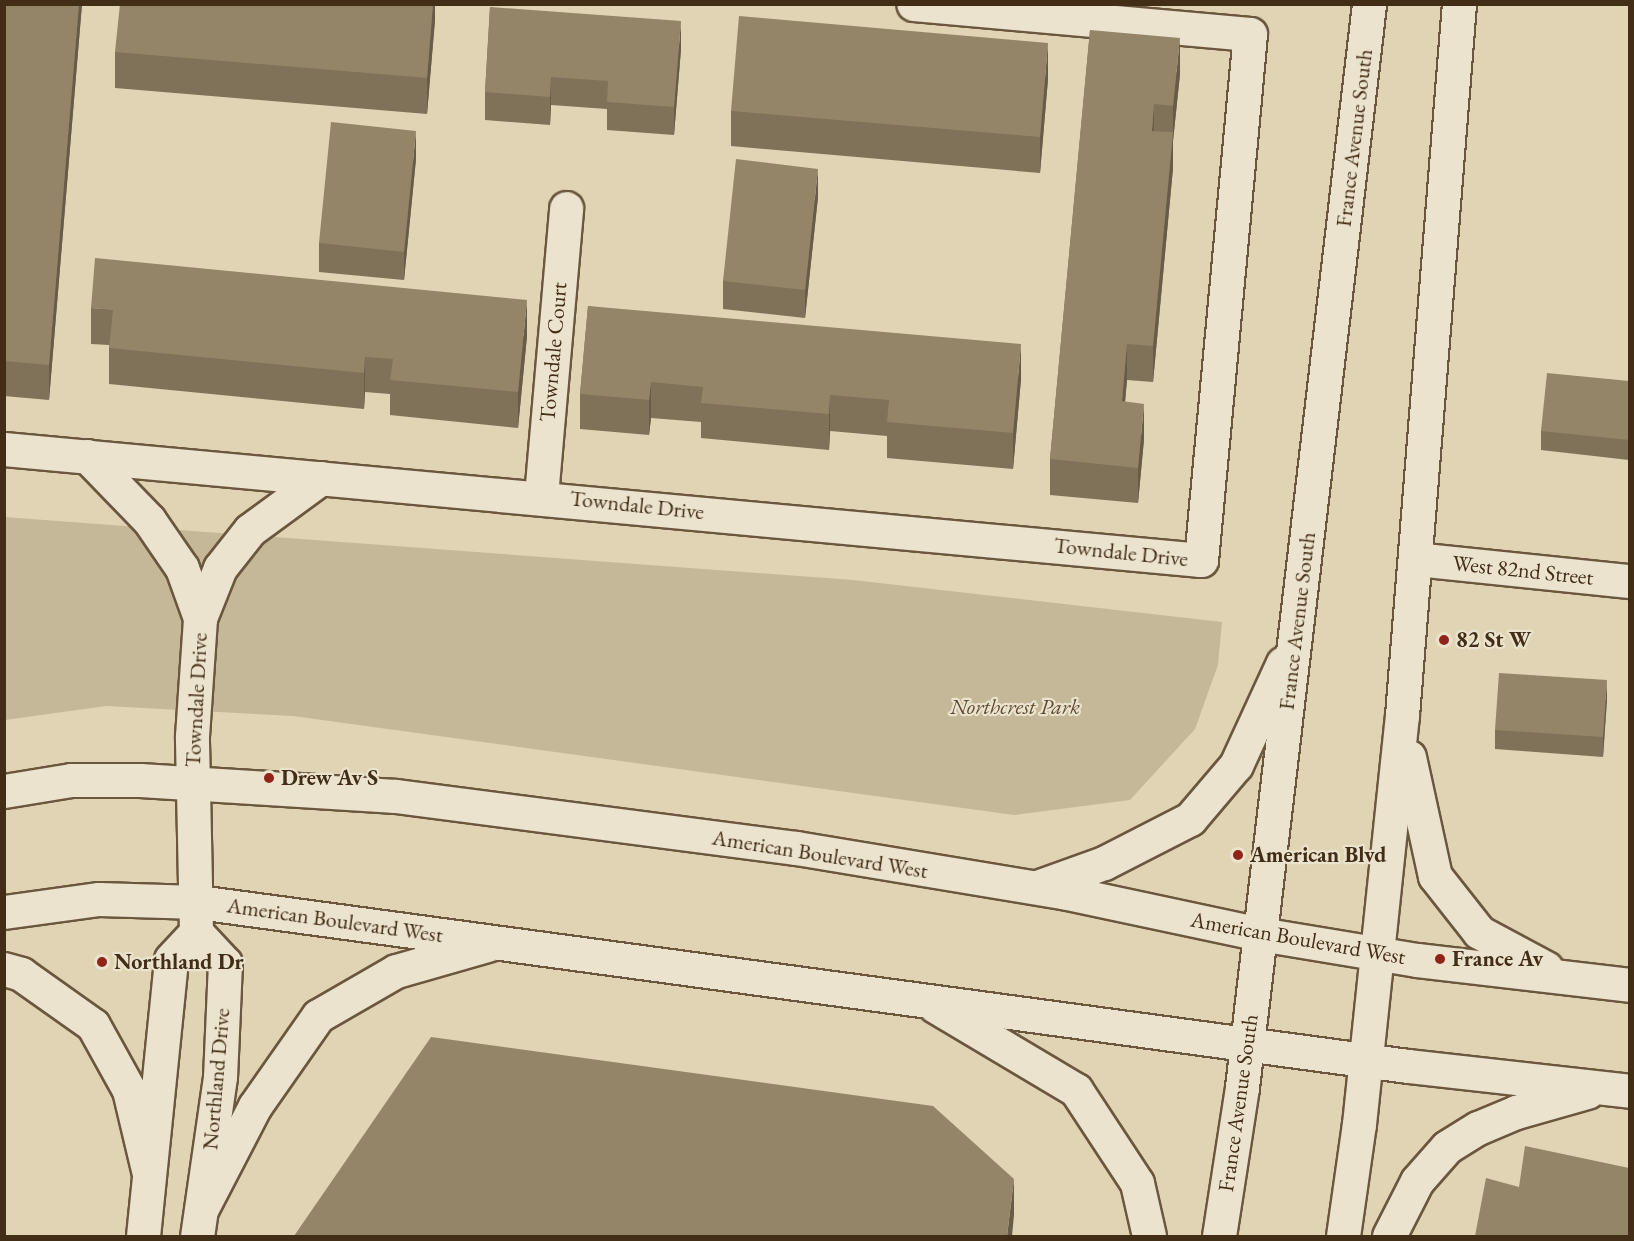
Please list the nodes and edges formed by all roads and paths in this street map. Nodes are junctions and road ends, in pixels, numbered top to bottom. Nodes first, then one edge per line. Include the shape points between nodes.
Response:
1 (913, 4) edge
2 (1369, 4) edge
3 (1459, 4) edge
4 (566, 208) dead end
5 (4, 449) edge
6 (87, 456) junction
7 (321, 477) junction
8 (541, 496) junction
9 (1416, 559) junction
10 (1629, 581) edge
11 (200, 618) junction
12 (1295, 637) junction
13 (1402, 715) junction
14 (192, 781) junction
15 (4, 791) edge
16 (1035, 887) junction
17 (4, 912) edge
18 (197, 917) junction
19 (1260, 934) junction
20 (498, 942) junction
21 (1375, 952) junction
22 (4, 969) edge
23 (1561, 976) junction
24 (1629, 985) edge
25 (924, 998) junction
26 (1247, 1042) junction
27 (1365, 1060) junction
28 (1616, 1090) edge
29 (149, 1174) junction
30 (199, 1223) edge
31 (143, 1236) edge
32 (1149, 1236) edge
33 (1219, 1236) edge
34 (1343, 1236) edge
35 (1389, 1236) edge

1 - 8 main road, Towndale Drive via 1250,34 1201,560
2 - 12 main road, France Avenue South
3 - 9 main road
4 - 8 main road, Towndale Court
5 - 6 main road, Towndale Drive
6 - 7 main road, Towndale Drive
6 - 11 main road, Towndale Drive via 162,539 182,568
7 - 8 main road, Towndale Drive
7 - 11 main road, Towndale Drive via 250,530 220,568
9 - 10 main road, West 82nd Street
9 - 13 main road
11 - 14 main road, Towndale Drive
12 - 16 main road via 1236,765 1190,819 1104,863
12 - 19 main road, France Avenue South
13 - 21 main road
13 - 23 main road via 1416,799 1435,876 1479,932
14 - 15 main road, American Boulevard West via 71,780
14 - 16 main road, American Boulevard West via 396,796 796,848
14 - 18 main road
16 - 19 main road, American Boulevard West
17 - 18 main road, American Boulevard West via 99,899
18 - 20 main road, American Boulevard West
18 - 29 main road via 171,959
18 - 30 main road, Northland Drive via 225,963 220,1077
19 - 21 main road, American Boulevard West
19 - 26 main road, France Avenue South
20 - 25 main road, American Boulevard West
20 - 30 main road via 396,971 318,1016 255,1106
21 - 23 main road, American Boulevard West
21 - 27 main road
22 - 29 main road via 16,971 93,1025 129,1090
23 - 24 main road, American Boulevard West
25 - 26 main road, American Boulevard West
25 - 32 main road via 1076,1090 1137,1183
26 - 27 main road, American Boulevard West
26 - 33 main road, France Avenue South
27 - 28 main road, American Boulevard West
27 - 34 main road
28 - 35 main road via 1516,1112 1447,1147 1417,1181
29 - 31 main road

